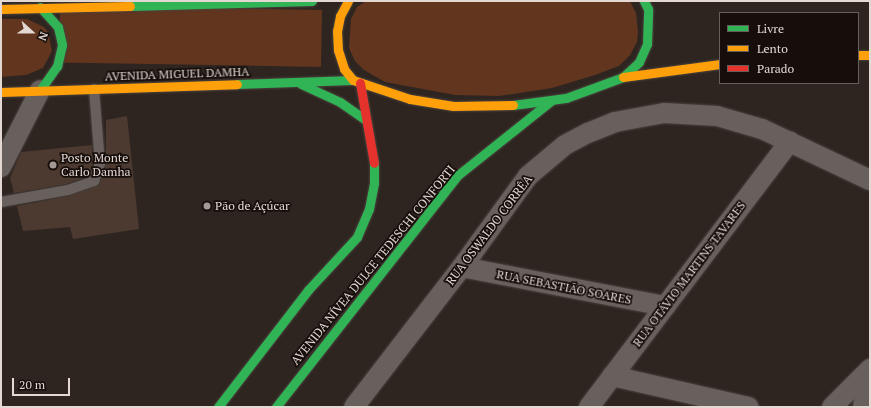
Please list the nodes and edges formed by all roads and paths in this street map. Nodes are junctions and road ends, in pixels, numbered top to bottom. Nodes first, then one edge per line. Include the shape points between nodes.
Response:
1 (312, 1) edge
2 (348, 1) edge
3 (644, 1) edge
4 (40, 7) junction
5 (1, 9) edge
6 (859, 55) edge
7 (870, 55) edge
8 (719, 64) edge
9 (623, 77) junction
10 (356, 82) junction
11 (298, 83) junction
12 (94, 89) junction
13 (40, 90) junction
14 (1, 92) edge
15 (552, 100) junction
16 (366, 120) junction
17 (790, 140) junction
18 (1, 167) edge
19 (870, 180) edge
20 (1, 202) edge
21 (462, 267) junction
22 (665, 306) junction
23 (870, 369) edge
24 (612, 376) junction
25 (218, 407) edge
26 (276, 407) edge
27 (354, 407) edge
28 (588, 407) edge
29 (749, 407) edge
30 (832, 407) edge
31 (863, 407) edge

1 - 4 main road
2 - 10 main road via 340,16 337,31 338,50 344,69
3 - 9 main road via 648,9 650,28 647,44 639,62
4 - 5 main road
4 - 13 main road via 53,19 62,45 57,66
6 - 7 main road
8 - 9 main road
9 - 15 main road
10 - 11 main road, AVENIDA MIGUEL DAMHA
10 - 15 main road via 410,100 453,106 498,107
10 - 16 main road
11 - 12 main road, AVENIDA MIGUEL DAMHA
11 - 16 main road via 340,102
12 - 13 main road, AVENIDA MIGUEL DAMHA
12 - 20 lane via 100,164 94,181 68,190
13 - 14 main road, AVENIDA MIGUEL DAMHA
13 - 18 street
15 - 26 main road, AVENIDA NÍVEA DULCE TEDESCHI CONFORTI via 458,175
16 - 25 main road via 374,152 374,183 369,209 357,237 308,290
17 - 19 street, RUA OSWALDO CORRÊA via 825,160
17 - 21 street, RUA OSWALDO CORRÊA via 717,116 664,113 615,122 565,145 528,176
17 - 22 street, RUA OTÁVIO MARTINS TAVARES
21 - 22 street, RUA SEBASTIÃO SOARES
21 - 27 street, RUA OSWALDO CORRÊA
22 - 24 street, RUA OTÁVIO MARTINS TAVARES
23 - 30 street
23 - 31 street
24 - 28 street, RUA OTÁVIO MARTINS TAVARES
24 - 29 street

